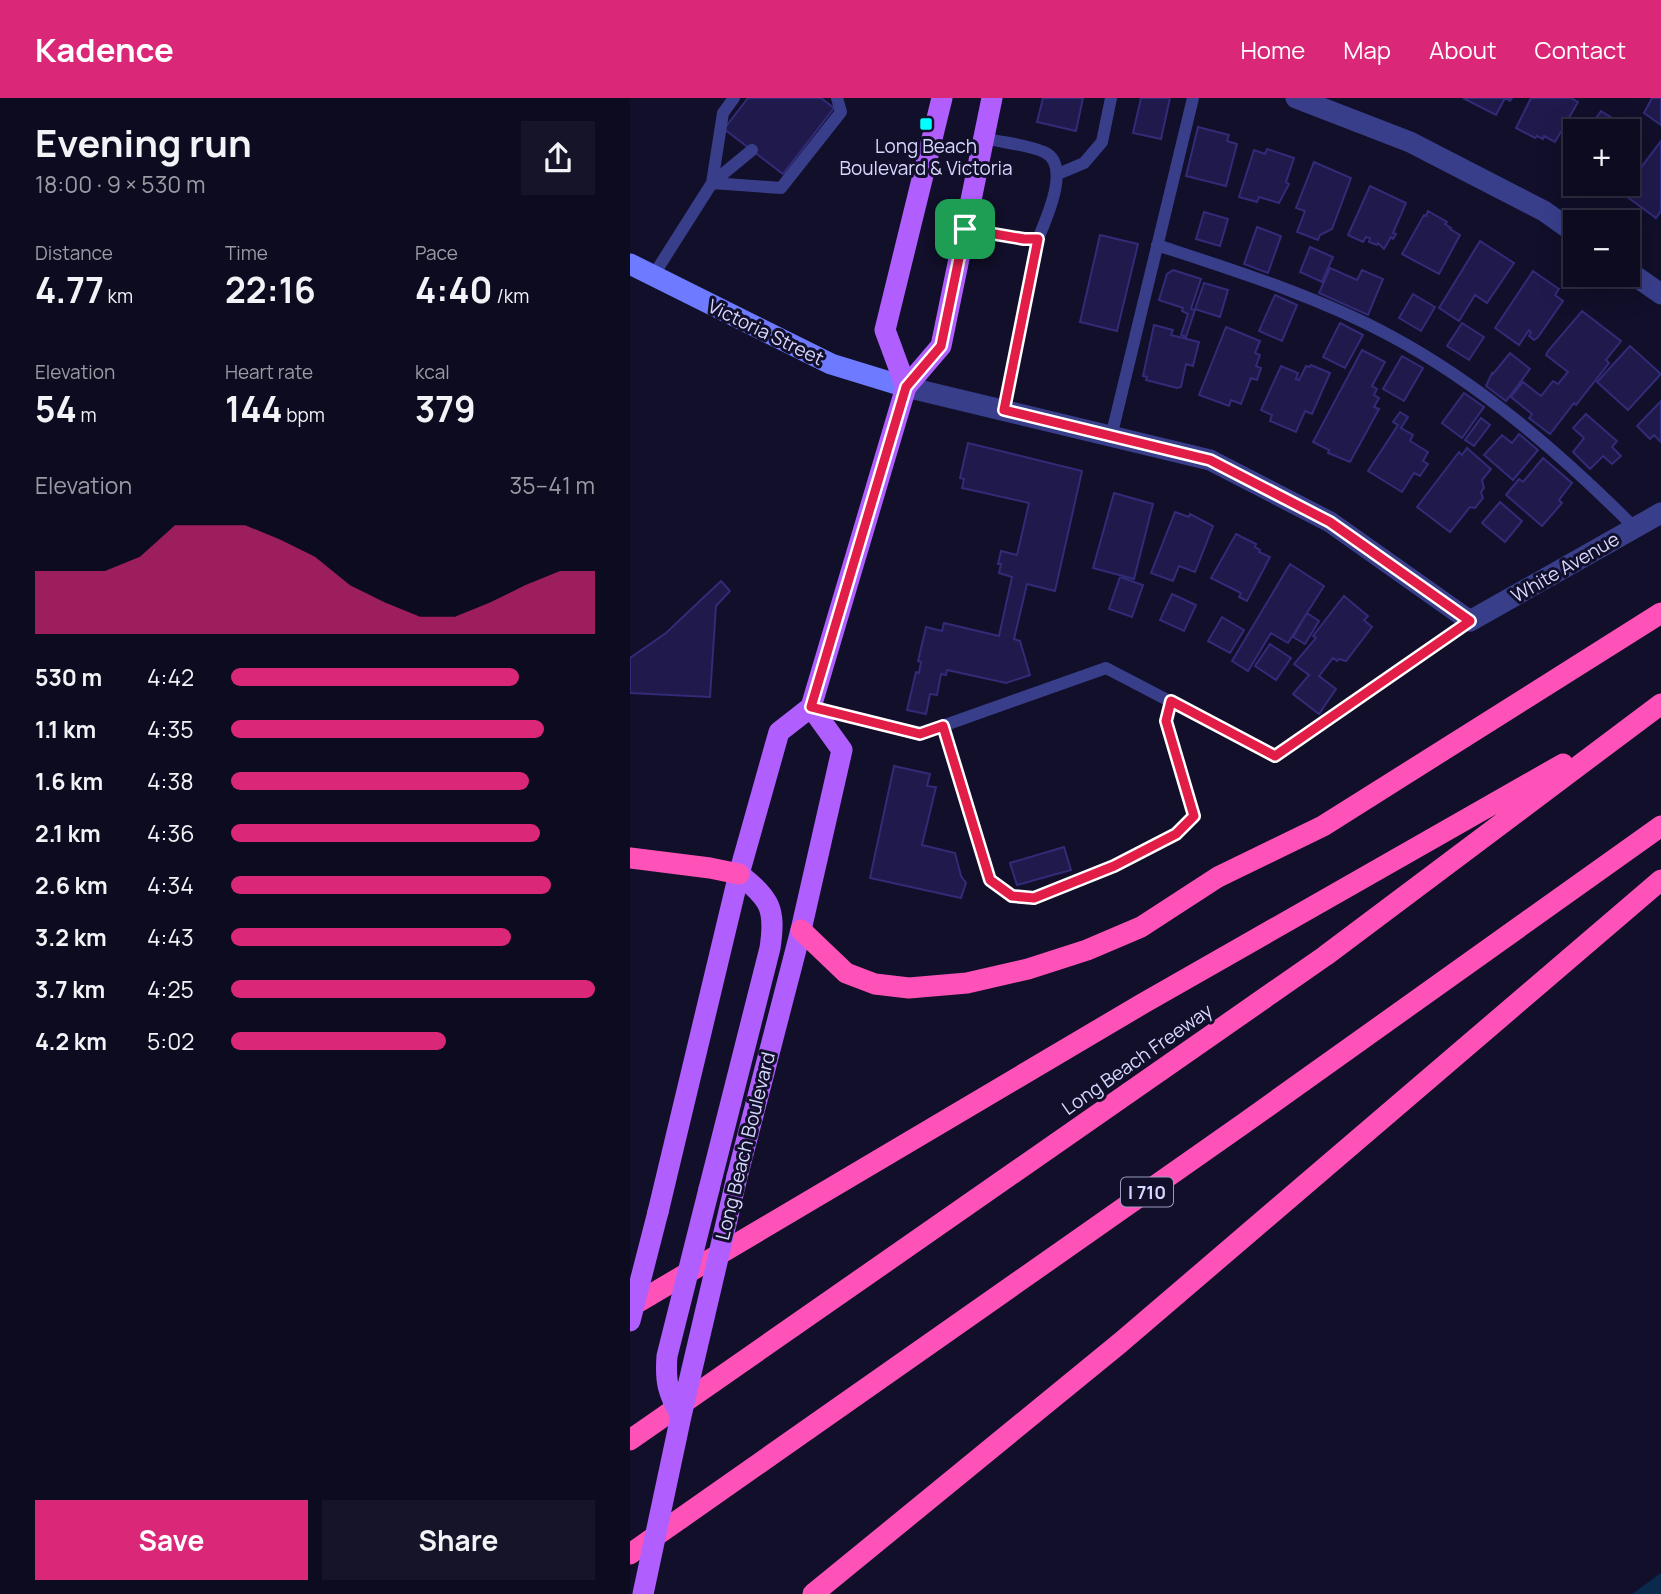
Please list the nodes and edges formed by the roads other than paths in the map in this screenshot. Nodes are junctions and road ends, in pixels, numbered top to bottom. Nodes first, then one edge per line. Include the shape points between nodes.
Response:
1 (734, 98) edge
2 (837, 98) edge
3 (942, 98) edge
4 (992, 98) edge
5 (1111, 98) edge
6 (1193, 98) edge
7 (1296, 98) edge
8 (984, 138) junction
9 (752, 150) dead end
10 (1058, 174) junction
11 (712, 183) junction
12 (1563, 224) edge
13 (965, 229) junction
14 (1038, 239) junction
15 (1157, 245) junction
16 (630, 264) edge
17 (653, 276) junction
18 (1640, 279) edge
19 (1661, 294) edge
20 (906, 387) junction
21 (1004, 410) junction
22 (1111, 437) junction
23 (1661, 513) edge
24 (1634, 528) junction
25 (1661, 613) edge
26 (1470, 621) junction
27 (1171, 701) junction
28 (1661, 704) edge
29 (811, 707) junction
30 (1642, 720) junction
31 (943, 726) junction
32 (1661, 826) edge
33 (630, 858) edge
34 (739, 874) junction
35 (1661, 880) edge
36 (801, 930) junction
37 (630, 1307) edge
38 (630, 1321) edge
39 (681, 1416) junction
40 (630, 1440) edge
41 (630, 1554) edge
42 (643, 1594) edge
43 (813, 1594) edge

1 - 11 lane via 723,113
2 - 11 lane via 841,112 781,188
3 - 20 main road via 885,330
4 - 8 main road
5 - 10 lane via 1102,142 1084,163
6 - 15 lane
7 - 12 street via 1410,142
8 - 10 lane via 1046,153
8 - 13 main road
9 - 11 lane
10 - 14 lane
11 - 17 lane
13 - 14 lane
13 - 20 main road via 941,346
14 - 21 lane
15 - 22 lane
15 - 24 lane via 1274,284 1388,335 1448,370 1526,429
16 - 17 street, Victoria Street
17 - 20 street, Victoria Street via 831,365
18 - 19 street
20 - 21 street
20 - 29 main road
21 - 22 street
22 - 26 street via 1210,460 1318,516
23 - 24 street, White Avenue
24 - 26 street, White Avenue
25 - 36 highway via 1323,826 1218,877 1141,927 1087,950 967,984 909,988 875,984 846,973
26 - 27 lane via 1275,756
27 - 31 lane via 1106,668
27 - 31 lane via 1166,721 1194,816 1176,834 1126,860 1034,898 1012,896 990,880
28 - 30 highway, Long Beach Freeway
29 - 31 lane via 920,734
29 - 34 main road via 779,732
29 - 36 main road, Long Beach Boulevard via 842,750
30 - 37 highway via 1142,1004
30 - 40 highway, Long Beach Freeway via 1325,956
32 - 41 highway, I 710
33 - 34 highway
34 - 38 main road, bridge
34 - 39 main road, bridge via 771,908 774,924 667,1356 669,1395
35 - 43 highway via 1120,1343
36 - 39 main road, Long Beach Boulevard, bridge
39 - 42 main road, Long Beach Boulevard, bridge

